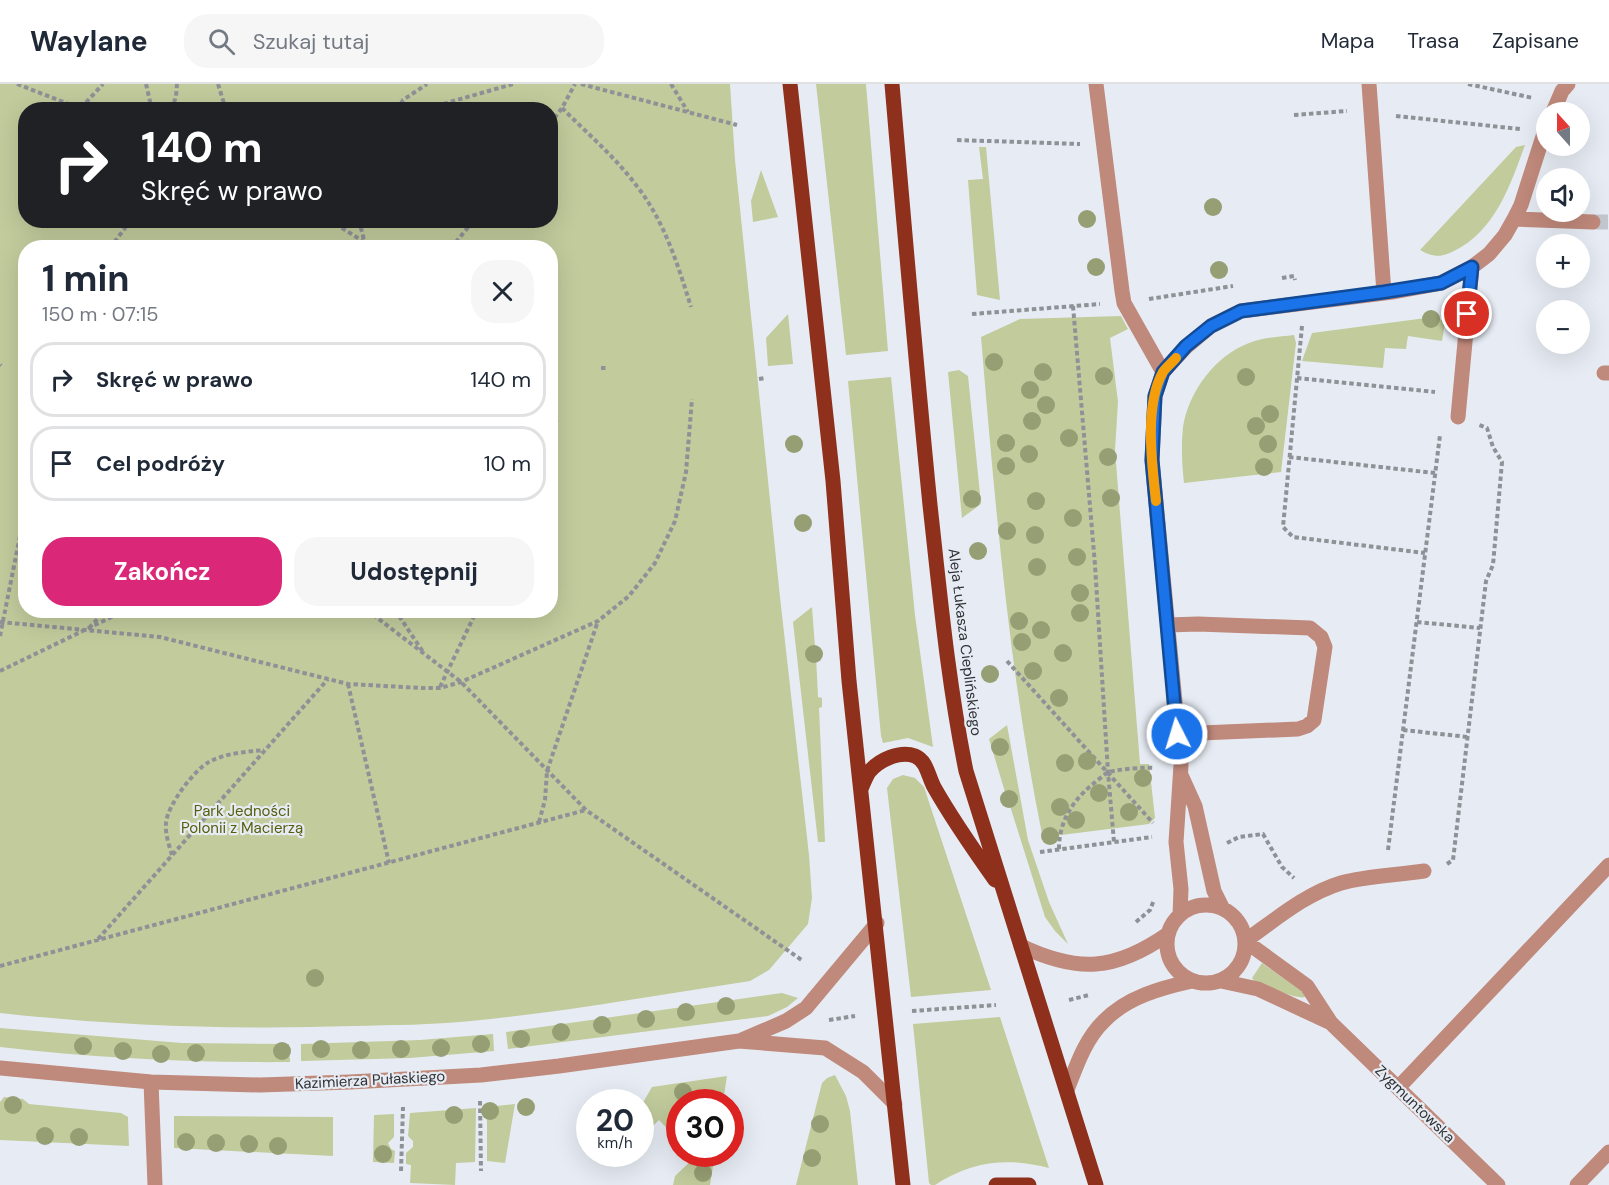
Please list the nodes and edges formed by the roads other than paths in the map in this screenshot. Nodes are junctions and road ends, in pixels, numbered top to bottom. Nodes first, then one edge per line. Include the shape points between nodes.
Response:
1 (790, 84) edge
2 (892, 84) edge
3 (1096, 84) edge
4 (1369, 84) edge
5 (1568, 84) edge
6 (1558, 102) edge
7 (1538, 156) edge
8 (1514, 219) junction
9 (1593, 222) tunnel mouth
10 (1472, 267) junction
11 (1384, 292) junction
12 (1163, 372) junction
13 (1458, 417) road end
14 (1168, 625) junction
15 (1177, 734) junction
16 (1181, 774) junction
17 (861, 789) junction
18 (1609, 865) edge
19 (1424, 871) road end
20 (1004, 892) junction
21 (1223, 909) junction
22 (1180, 915) junction
23 (877, 923) junction
24 (1168, 934) junction
25 (1245, 941) junction
26 (1021, 946) junction
27 (1192, 981) junction
28 (1221, 981) junction
29 (1331, 1023) junction
30 (739, 1041) junction
31 (0, 1068) edge
32 (151, 1082) junction
33 (1398, 1088) junction
34 (1066, 1090) junction
35 (895, 1104) junction
36 (1609, 1152) edge
37 (155, 1185) edge
38 (903, 1185) edge
39 (996, 1185) edge
40 (1029, 1185) edge
41 (1096, 1185) edge
42 (1498, 1185) edge
43 (1577, 1185) edge

1 - 17 main road via 833,481
2 - 20 main road, Aleja Łukasza Cieplińskiego via 950,684 966,771
3 - 12 street via 1124,303
4 - 11 street
5 - 6 street
7 - 8 street
8 - 9 street
8 - 10 street via 1489,254
10 - 11 street via 1441,283
10 - 13 street
11 - 12 street via 1241,311 1211,326
12 - 14 street via 1155,396 1152,460
14 - 15 street
14 - 15 street via 1310,628 1321,637 1325,647 1314,720 1307,726
15 - 16 street
16 - 21 street via 1195,806
16 - 22 street via 1176,842
17 - 20 main road via 869,772 885,760 900,754 915,756 924,763 952,819
17 - 23 main road
18 - 33 street
19 - 25 street via 1342,883 1293,907
20 - 26 main road, Aleja Łukasza Cieplińskiego
21 - 22 street via 1193,907
21 - 25 street via 1238,922
22 - 24 street
23 - 30 street, Kazimierza Pułaskiego via 806,1008
23 - 35 main road
24 - 26 street via 1148,948 1109,963 1090,965 1058,962
24 - 27 street via 1171,963
25 - 28 street via 1239,964
25 - 29 street, Zygmuntowska via 1307,986
26 - 34 main road, Aleja Łukasza Cieplińskiego
27 - 28 street
27 - 34 street via 1131,1001 1102,1022
28 - 29 street, Zygmuntowska via 1258,989
29 - 33 street, Zygmuntowska
30 - 32 street, Kazimierza Pułaskiego via 481,1075 260,1085
30 - 35 street, Kazimierza Pułaskiego via 825,1047 863,1072
31 - 32 street, Kazimierza Pułaskiego
32 - 37 street
33 - 42 street, Zygmuntowska
34 - 41 main road, Aleja Łukasza Cieplińskiego
35 - 38 main road
36 - 43 street
39 - 40 main road

